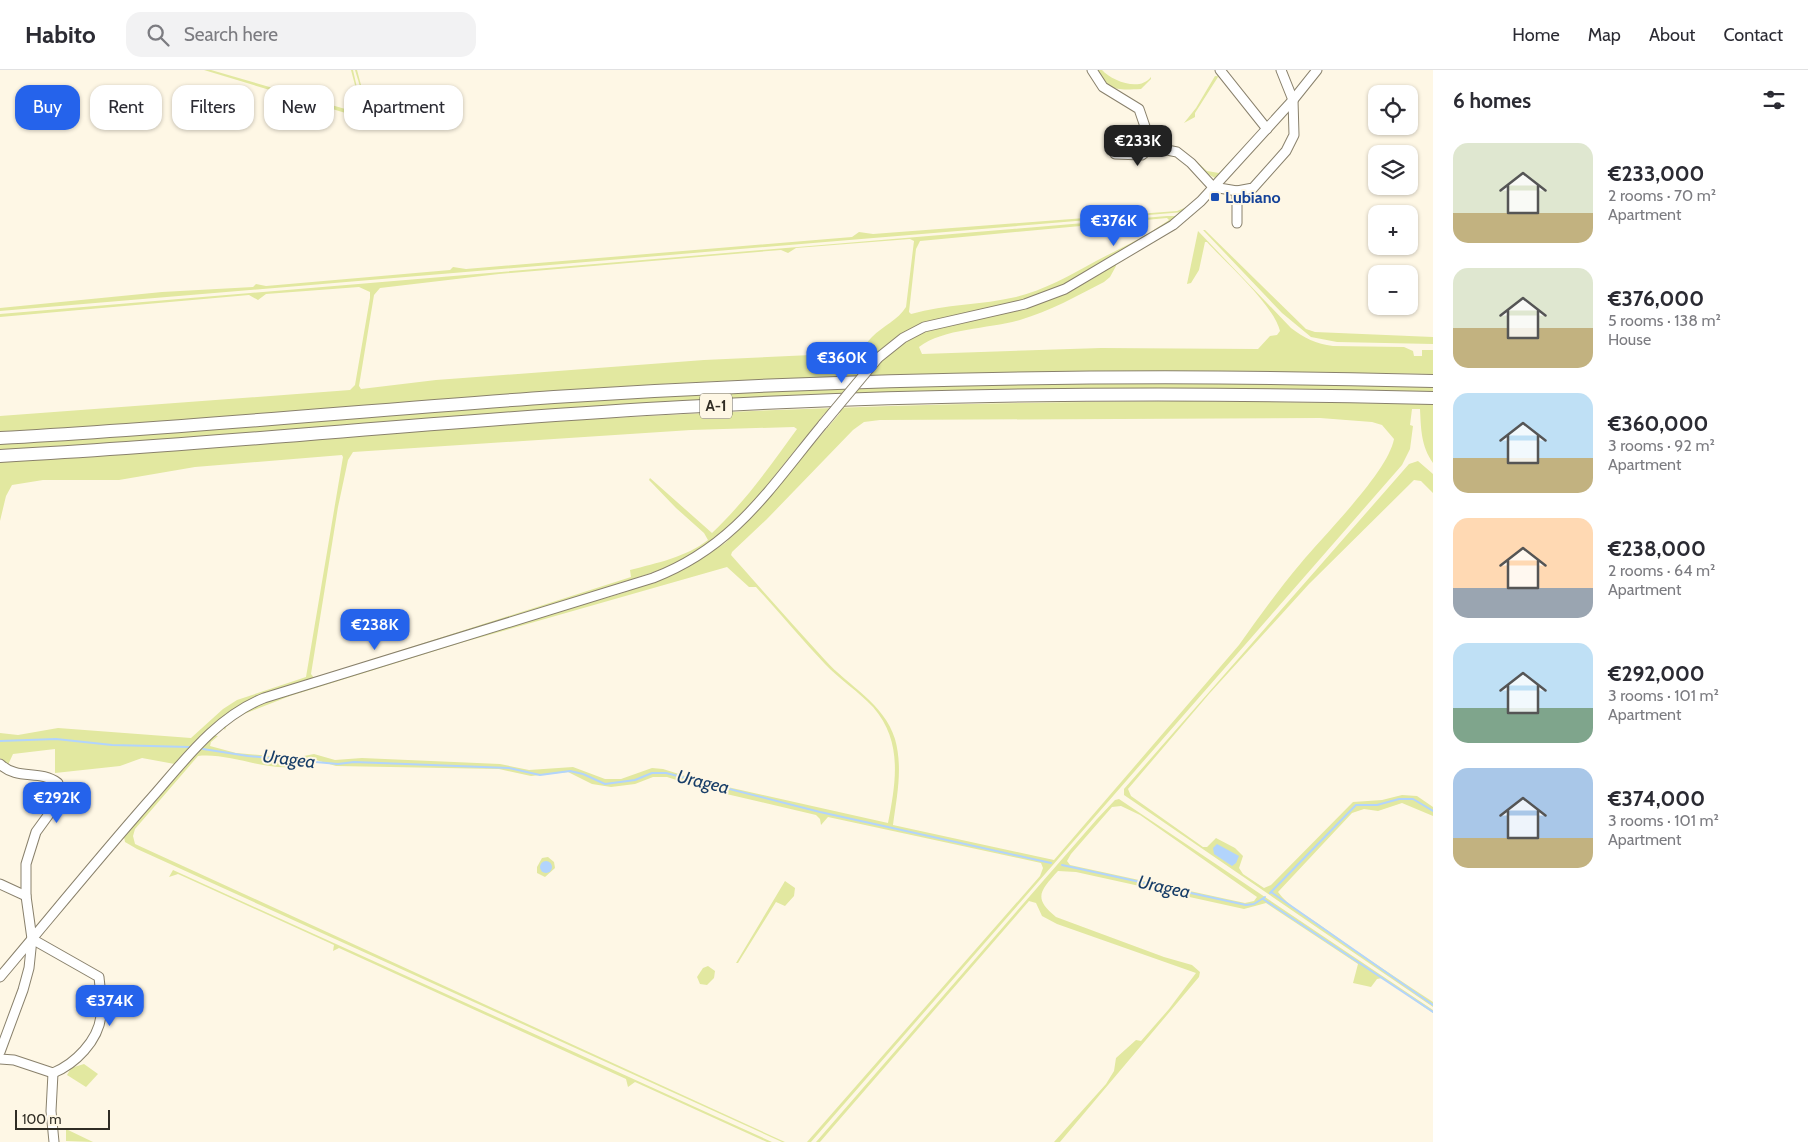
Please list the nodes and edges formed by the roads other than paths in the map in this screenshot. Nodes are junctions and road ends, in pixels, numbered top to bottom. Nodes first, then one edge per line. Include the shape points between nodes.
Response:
1 (1092, 70) edge
2 (1220, 70) edge
3 (1281, 70) edge
4 (1317, 70) edge
5 (1293, 100) junction
6 (1267, 129) junction
7 (1152, 147) junction
8 (1115, 154) dead end
9 (1213, 187) junction
10 (1237, 190) junction
11 (1237, 223) dead end
12 (1433, 381) edge
13 (1433, 398) edge
14 (0, 438) edge
15 (0, 456) edge
16 (0, 764) edge
17 (0, 884) edge
18 (26, 896) junction
19 (32, 939) junction
20 (0, 977) edge
21 (0, 1052) edge
22 (0, 1059) edge
23 (53, 1073) junction
24 (54, 1142) edge

1 - 7 street via 1103,87 1139,109
2 - 6 street
3 - 5 street
4 - 5 street
5 - 6 street
5 - 10 street via 1294,135 1286,151 1253,188
6 - 9 street
7 - 8 street via 1142,155
7 - 9 street via 1178,152
9 - 10 street
9 - 19 street, bridge via 1172,225 1065,289 1008,308 924,327 902,338 878,358 737,526 716,545 683,565 653,578 264,698 228,716 116,838
10 - 11 street
12 - 14 highway, A-1 via 1138,377 815,384 544,398 174,428
13 - 15 highway, A-1 via 1033,396 684,407
16 - 18 street via 18,773 49,776 58,783 60,799 36,832 26,864
17 - 18 street
18 - 19 street
19 - 20 street
19 - 21 street via 23,990
19 - 23 street via 99,977 99,1025 79,1057 66,1068
22 - 23 street via 14,1060
23 - 24 street via 51,1111

